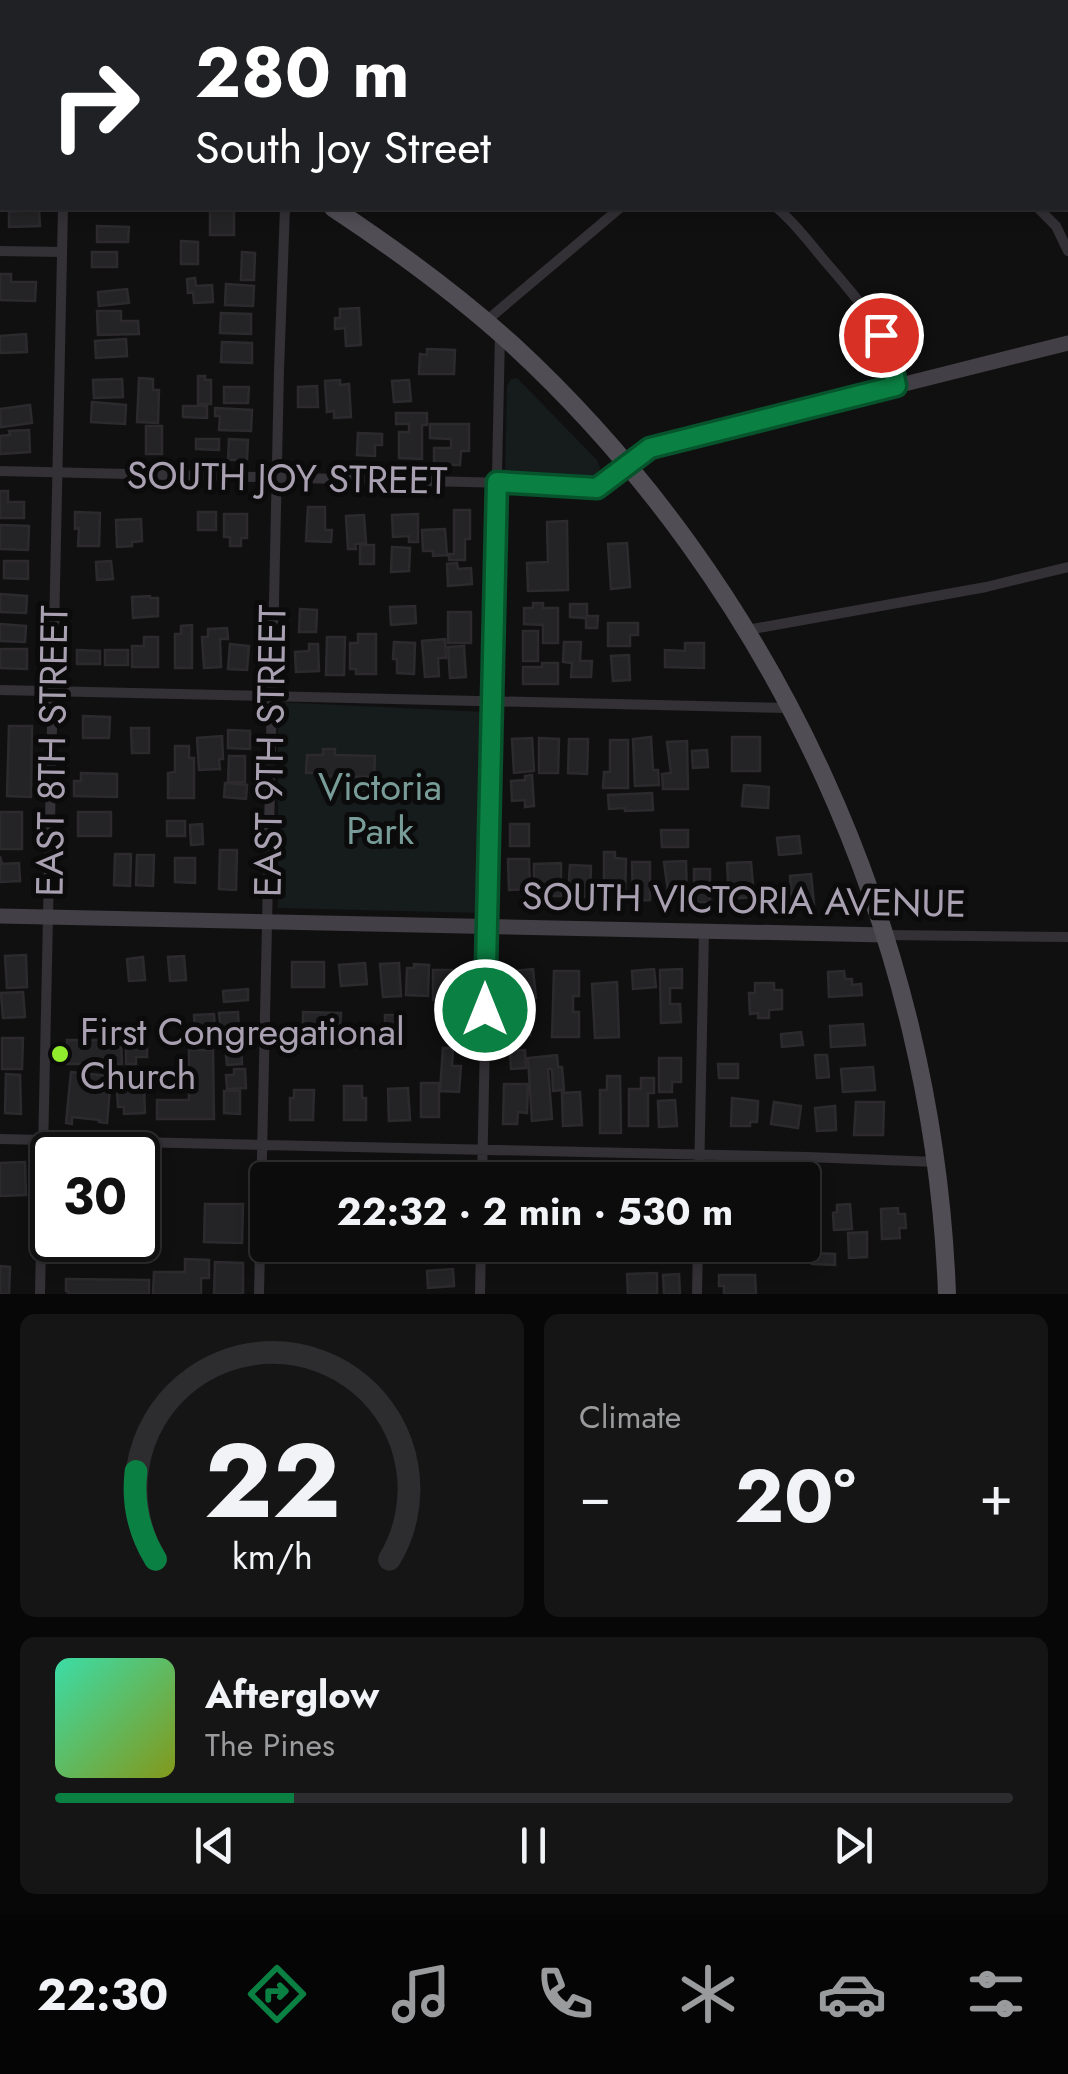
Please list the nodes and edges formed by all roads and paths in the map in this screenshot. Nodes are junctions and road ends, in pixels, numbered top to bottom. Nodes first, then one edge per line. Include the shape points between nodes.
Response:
1 (64, 210) edge
2 (285, 210) edge
3 (336, 210) edge
4 (618, 210) edge
5 (779, 210) edge
6 (1040, 210) edge
7 (0, 250) edge
8 (1068, 251) edge
9 (62, 252) junction
10 (493, 328) junction
11 (1068, 343) edge
12 (896, 386) junction
13 (627, 466) junction
14 (0, 471) edge
15 (57, 472) junction
16 (276, 477) junction
17 (497, 482) junction
18 (1068, 567) edge
19 (746, 630) junction
20 (0, 690) edge
21 (53, 691) junction
22 (272, 696) junction
23 (492, 700) junction
24 (791, 708) junction
25 (0, 916) edge
26 (48, 918) junction
27 (266, 922) junction
28 (486, 928) junction
29 (704, 931) junction
30 (885, 935) junction
31 (1068, 937) edge
32 (43, 1132) edge
33 (0, 1139) edge
34 (30, 1140) edge
35 (160, 1143) edge
36 (262, 1145) junction
37 (483, 1150) junction
38 (700, 1154) junction
39 (483, 1162) edge
40 (700, 1162) edge
41 (936, 1162) junction
42 (41, 1262) edge
43 (481, 1262) edge
44 (698, 1262) edge
45 (40, 1294) edge
46 (259, 1294) edge
47 (480, 1294) edge
48 (697, 1294) edge
49 (947, 1294) edge

1 - 9 street, EAST 8TH STREET
2 - 16 street, EAST 9TH STREET
3 - 10 main road
4 - 10 street
5 - 12 street via 868,312
6 - 8 street
7 - 9 street
9 - 15 street, EAST 8TH STREET
10 - 13 main road
10 - 17 street
11 - 12 street
12 - 13 street via 650,448
13 - 17 street, SOUTH JOY STREET via 597,488
13 - 19 main road via 696,551
14 - 15 street, SOUTH JOY STREET
15 - 16 street, SOUTH JOY STREET
15 - 21 street, EAST 8TH STREET
16 - 17 street, SOUTH JOY STREET
16 - 22 street, EAST 9TH STREET
17 - 23 street
18 - 19 street
19 - 24 main road
20 - 21 street
21 - 22 street
21 - 26 street, EAST 8TH STREET
22 - 23 street
22 - 27 street, EAST 9TH STREET
23 - 24 street
23 - 28 street
24 - 30 main road via 848,832
25 - 26 street, SOUTH VICTORIA AVENUE
26 - 27 street, SOUTH VICTORIA AVENUE
26 - 32 street, EAST 8TH STREET
27 - 28 street, SOUTH VICTORIA AVENUE
27 - 36 street, EAST 9TH STREET
28 - 29 street, SOUTH VICTORIA AVENUE
28 - 37 street
29 - 30 street, SOUTH VICTORIA AVENUE
29 - 38 street
30 - 31 street, SOUTH VICTORIA AVENUE
30 - 41 main road
33 - 34 street
35 - 36 street
36 - 37 street
36 - 46 street, EAST 9TH STREET
37 - 38 street
37 - 39 street
38 - 40 street
38 - 41 street
41 - 49 main road
42 - 45 street, EAST 8TH STREET
43 - 47 street
44 - 48 street

